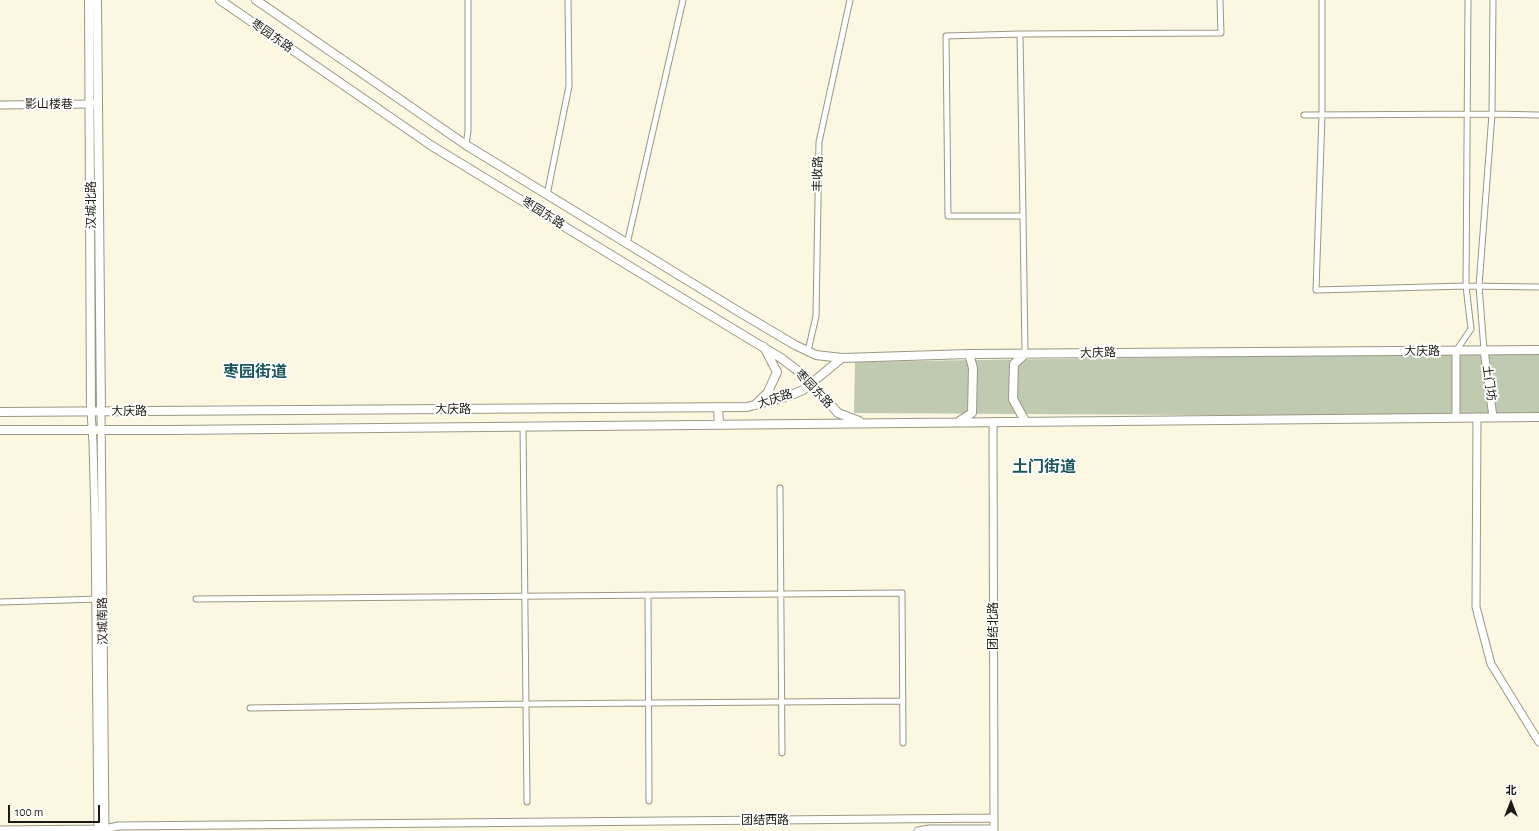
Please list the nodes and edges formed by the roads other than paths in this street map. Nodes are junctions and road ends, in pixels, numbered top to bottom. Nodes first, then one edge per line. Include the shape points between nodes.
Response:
1 (90, 0) edge
2 (97, 0) edge
3 (220, 0) edge
4 (256, 0) edge
5 (468, 0) edge
6 (568, 0) edge
7 (683, 0) edge
8 (850, 0) edge
9 (1220, 0) edge
10 (1322, 0) edge
11 (1468, 0) edge
12 (1493, 0) edge
13 (1020, 34) junction
14 (90, 104) junction
15 (99, 104) junction
16 (0, 105) edge
17 (1492, 114) junction
18 (1304, 115) dead end
19 (1468, 115) junction
20 (1539, 115) edge
21 (1322, 116) junction
22 (466, 145) junction
23 (547, 195) junction
24 (1023, 216) junction
25 (627, 244) junction
26 (1466, 286) junction
27 (1479, 286) junction
28 (1539, 287) edge
29 (764, 347) junction
30 (1484, 350) junction
31 (1539, 350) edge
32 (808, 351) junction
33 (1456, 351) junction
34 (969, 354) junction
35 (1025, 354) junction
36 (842, 358) junction
37 (811, 384) junction
38 (754, 406) junction
39 (718, 408) junction
40 (91, 411) junction
41 (102, 411) junction
42 (0, 412) edge
43 (1456, 417) junction
44 (1477, 417) junction
45 (1494, 417) junction
46 (1539, 417) edge
47 (1025, 421) junction
48 (958, 422) junction
49 (993, 422) junction
50 (865, 423) junction
51 (719, 424) junction
52 (523, 426) junction
53 (0, 430) edge
54 (97, 430) junction
55 (780, 488) dead end
56 (781, 594) junction
57 (648, 595) junction
58 (525, 596) junction
59 (196, 599) dead end
60 (99, 600) junction
61 (0, 602) edge
62 (902, 701) junction
63 (782, 702) junction
64 (648, 703) junction
65 (526, 704) junction
66 (250, 708) dead end
67 (1539, 742) edge
68 (903, 743) dead end
69 (782, 753) dead end
70 (649, 801) dead end
71 (527, 802) dead end
72 (994, 818) junction
73 (925, 819) junction
74 (0, 830) edge
75 (103, 830) edge
76 (994, 830) edge
77 (918, 831) edge
78 (925, 831) edge

1 - 14 main road, 汉城北路
2 - 15 main road, 汉城北路
3 - 29 main road, 枣园东路 via 432,146
4 - 22 main road, 枣园东路
5 - 22 street
6 - 23 street via 569,86
7 - 25 street
8 - 32 street, 丰收路 via 819,142 816,316
9 - 13 street via 1221,33
10 - 21 street
11 - 19 street
12 - 17 street
13 - 24 street
13 - 24 street via 946,36 948,216
14 - 15 street, 影山楼巷
14 - 16 street, 影山楼巷
14 - 40 main road, 汉城北路
15 - 41 main road, 汉城北路
17 - 19 street
17 - 20 street
17 - 27 street
18 - 21 street
19 - 21 street
19 - 26 street
21 - 26 street via 1316,290
22 - 23 main road, 枣园东路
23 - 25 main road, 枣园东路
24 - 35 street
25 - 32 main road, 枣园东路
26 - 27 street
26 - 33 street via 1471,329
27 - 28 street
27 - 30 street
29 - 37 main road, 枣园东路 via 806,377
29 - 38 main road via 777,372 768,392
30 - 31 main road, 大庆路
30 - 33 main road, 大庆路
30 - 45 street, 土门坊
32 - 36 main road, 枣园东路 via 816,355
33 - 35 main road, 大庆路
33 - 43 street
34 - 35 main road, 大庆路
34 - 36 main road, 大庆路
34 - 48 main road via 972,368 972,413
35 - 47 main road via 1014,364 1013,399
36 - 37 main road, 大庆路
37 - 38 main road, 大庆路 via 789,396
37 - 50 main road, 枣园东路 via 838,413
38 - 39 main road, 大庆路
39 - 41 main road, 大庆路
39 - 51 main road
40 - 41 main road, 大庆路
40 - 42 main road, 大庆路
40 - 54 street, 汉城南路
41 - 54 street, 汉城南路
43 - 44 main road, 大庆路
43 - 47 main road, 大庆路
44 - 45 main road, 大庆路
44 - 67 street via 1476,607 1491,664
45 - 46 main road, 大庆路
47 - 49 main road, 大庆路
48 - 49 main road, 大庆路
48 - 50 main road, 大庆路
49 - 72 street, 团结北路
50 - 51 main road, 大庆路
51 - 52 main road, 大庆路
52 - 54 main road, 大庆路
52 - 58 street
53 - 54 main road, 大庆路
54 - 60 street, 汉城南路
55 - 56 street
56 - 57 street
56 - 62 street via 902,593
56 - 63 street
57 - 58 street
57 - 64 street
58 - 59 street
58 - 65 street
60 - 61 street
60 - 75 street, 汉城南路
62 - 63 street
62 - 68 street
63 - 64 street
63 - 69 street
64 - 65 street
64 - 70 street
65 - 66 street
65 - 71 street
72 - 73 street, 团结西路
72 - 76 street, 团结北路
73 - 75 street, 团结西路 via 118,826
73 - 78 street
74 - 75 street, 团结西路
76 - 78 street
77 - 78 street

